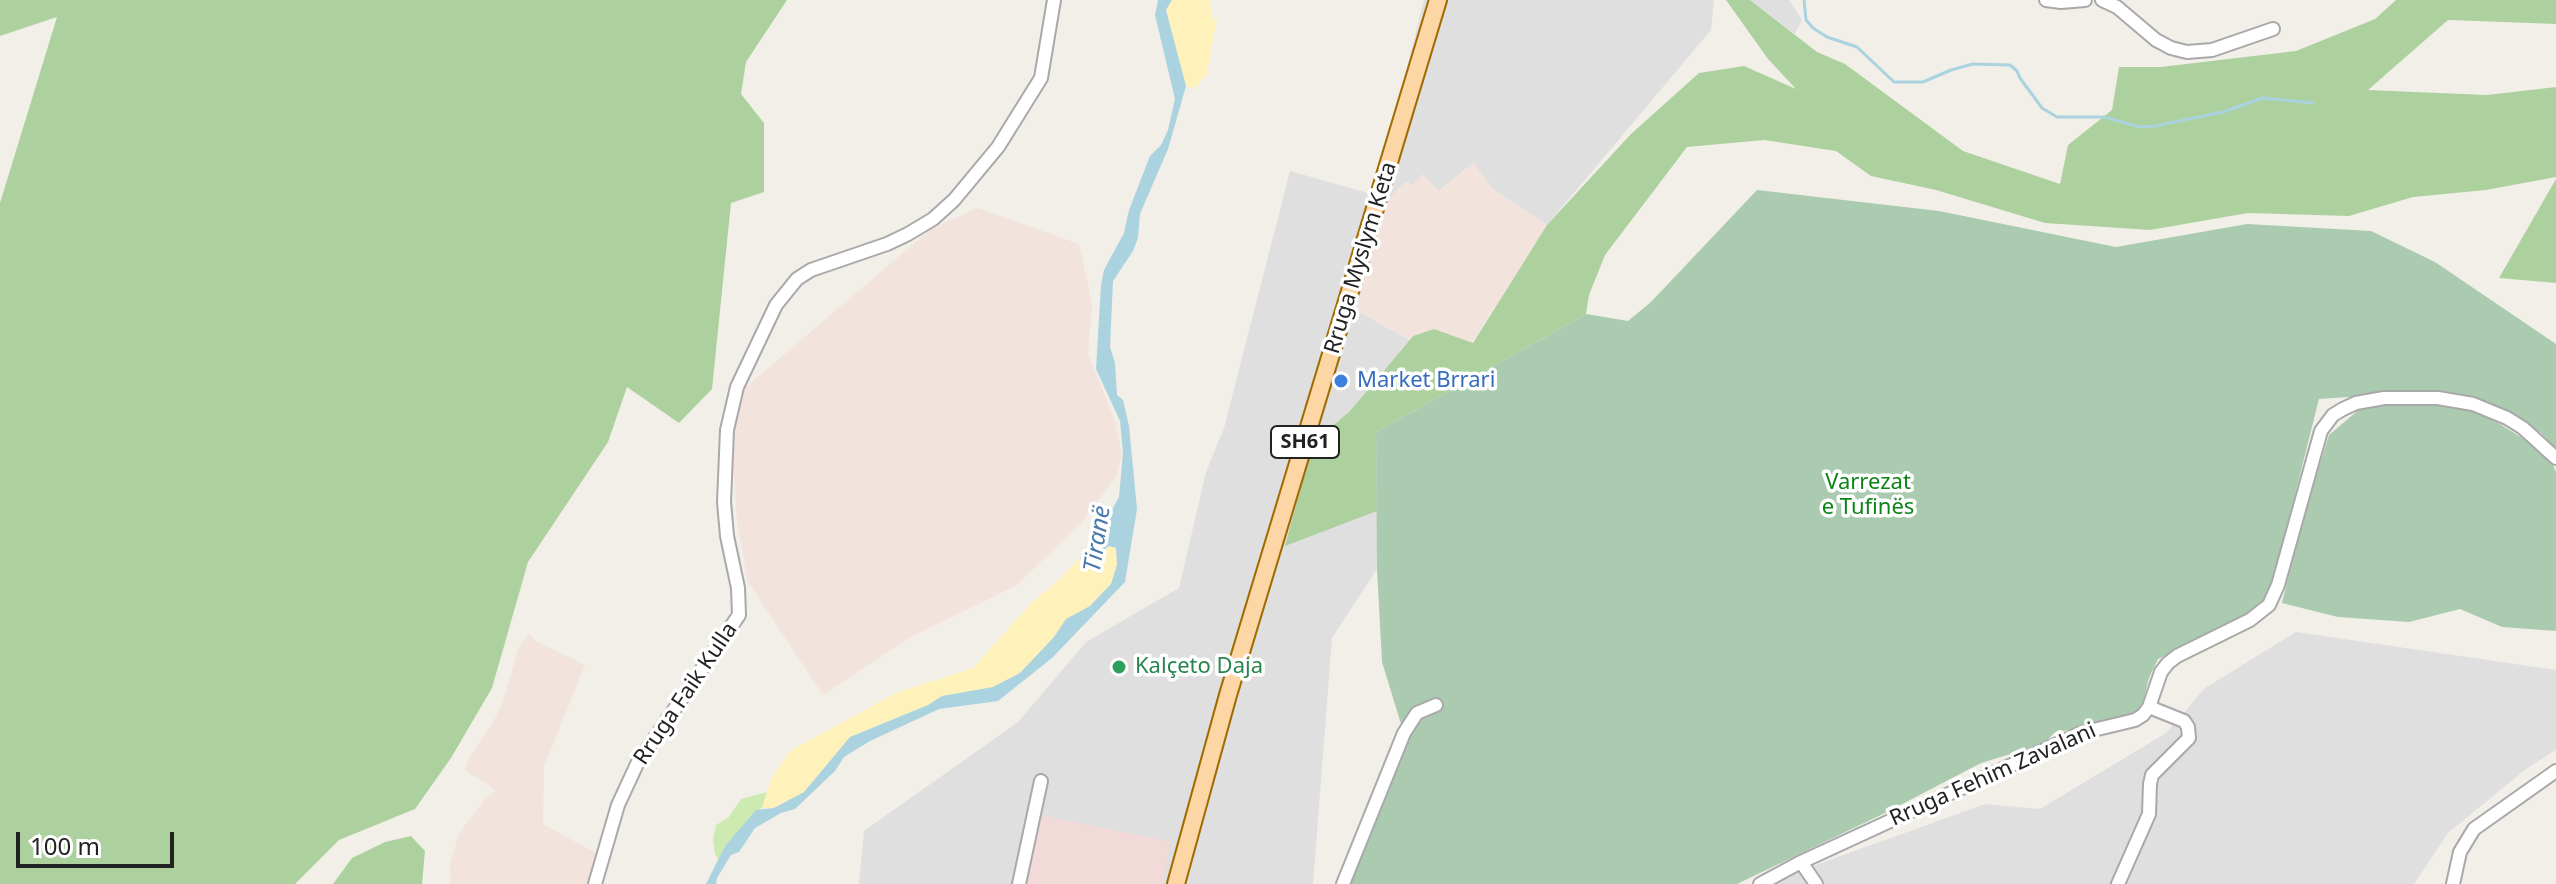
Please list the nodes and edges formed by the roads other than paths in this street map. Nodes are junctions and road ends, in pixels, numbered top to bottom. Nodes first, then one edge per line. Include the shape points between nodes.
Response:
1 (1054, 0) edge
2 (1438, 0) edge
3 (2046, 0) edge
4 (2085, 0) edge
5 (2102, 0) edge
6 (2273, 29) dead end
7 (2556, 458) edge
8 (1436, 705) dead end
9 (2149, 707) junction
10 (2556, 771) edge
11 (1041, 781) dead end
12 (1801, 862) junction
13 (595, 884) edge
14 (1019, 884) edge
15 (1176, 884) edge
16 (1343, 884) edge
17 (1760, 884) edge
18 (1816, 884) edge
19 (2118, 884) edge
20 (2453, 884) edge

1 - 13 street, Rruga Faik Kulla via 1041,78 998,147 954,200 933,219 887,244 811,270 776,305 737,387 727,430 724,502 739,615 637,764 618,805
2 - 15 main road, Rruga Myslym Keta / SH61
3 - 4 street
5 - 6 street via 2156,40 2187,52 2212,50
7 - 9 street via 2523,428 2473,404 2384,398 2356,403 2333,415 2321,431 2269,605 2168,663
8 - 16 street via 1417,713 1404,733
9 - 12 street, Rruga Fehim Zavalani via 2135,720 2081,733
9 - 19 street via 2184,721 2189,738 2152,775 2149,814
10 - 20 street via 2474,829 2460,852
11 - 14 street
12 - 17 street, Rruga Fehim Zavalani
12 - 18 street

